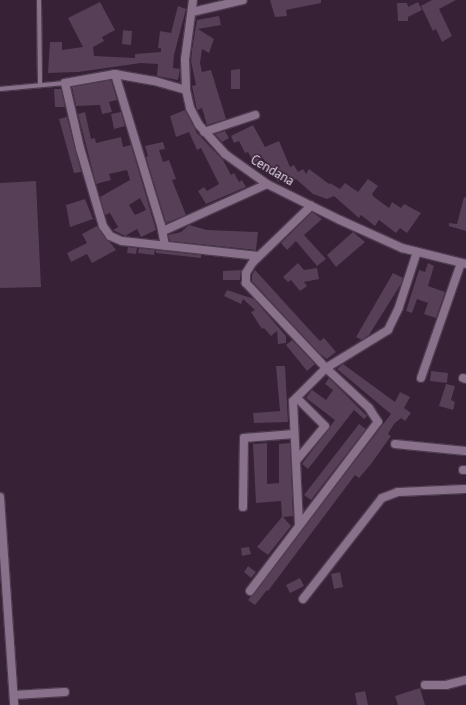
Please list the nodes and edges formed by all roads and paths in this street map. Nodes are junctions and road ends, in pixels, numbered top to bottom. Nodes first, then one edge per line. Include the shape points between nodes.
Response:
1 (39, 0) edge
2 (194, 0) edge
3 (243, 0) edge
4 (192, 12) junction
5 (115, 74) junction
6 (65, 83) junction
7 (40, 85) junction
8 (0, 89) edge
9 (186, 90) junction
10 (255, 115) dead end
11 (204, 132) junction
12 (267, 184) junction
13 (311, 206) junction
14 (163, 231) junction
15 (164, 246) junction
16 (417, 252) junction
17 (258, 256) junction
18 (463, 263) edge
19 (326, 368) junction
20 (422, 378) dead end
21 (297, 398) junction
22 (294, 434) junction
23 (395, 444) dead end
24 (466, 451) edge
25 (296, 461) junction
26 (466, 490) edge
27 (0, 497) edge
28 (243, 507) dead end
29 (299, 524) junction
30 (250, 591) dead end
31 (303, 599) dead end
32 (466, 680) edge
33 (425, 684) dead end
34 (65, 692) dead end
35 (14, 695) junction
36 (14, 705) edge

1 - 7 lane
2 - 4 street, Cendana
3 - 4 street
4 - 9 street, Cendana via 185,59
5 - 6 street
5 - 9 street
5 - 14 street
6 - 7 lane
6 - 15 street via 80,148 106,232 118,240
7 - 8 lane
9 - 11 street, Cendana via 194,117
10 - 11 street
11 - 12 street, Cendana via 231,161
12 - 13 street, Cendana
12 - 14 street
13 - 16 street, Cendana
13 - 17 street
14 - 15 street
15 - 17 street
16 - 18 street, Cendana
16 - 19 street via 399,307 388,330
17 - 19 street via 246,273 247,287
18 - 20 street via 437,327
19 - 21 street
19 - 29 street via 369,408 378,422
21 - 22 street via 293,402
21 - 25 street via 325,426
22 - 25 street
22 - 28 street via 244,438
23 - 24 street
25 - 29 street
26 - 31 street via 398,492 382,498
27 - 35 street
29 - 30 street
32 - 33 street via 446,685
34 - 35 street
35 - 36 street

